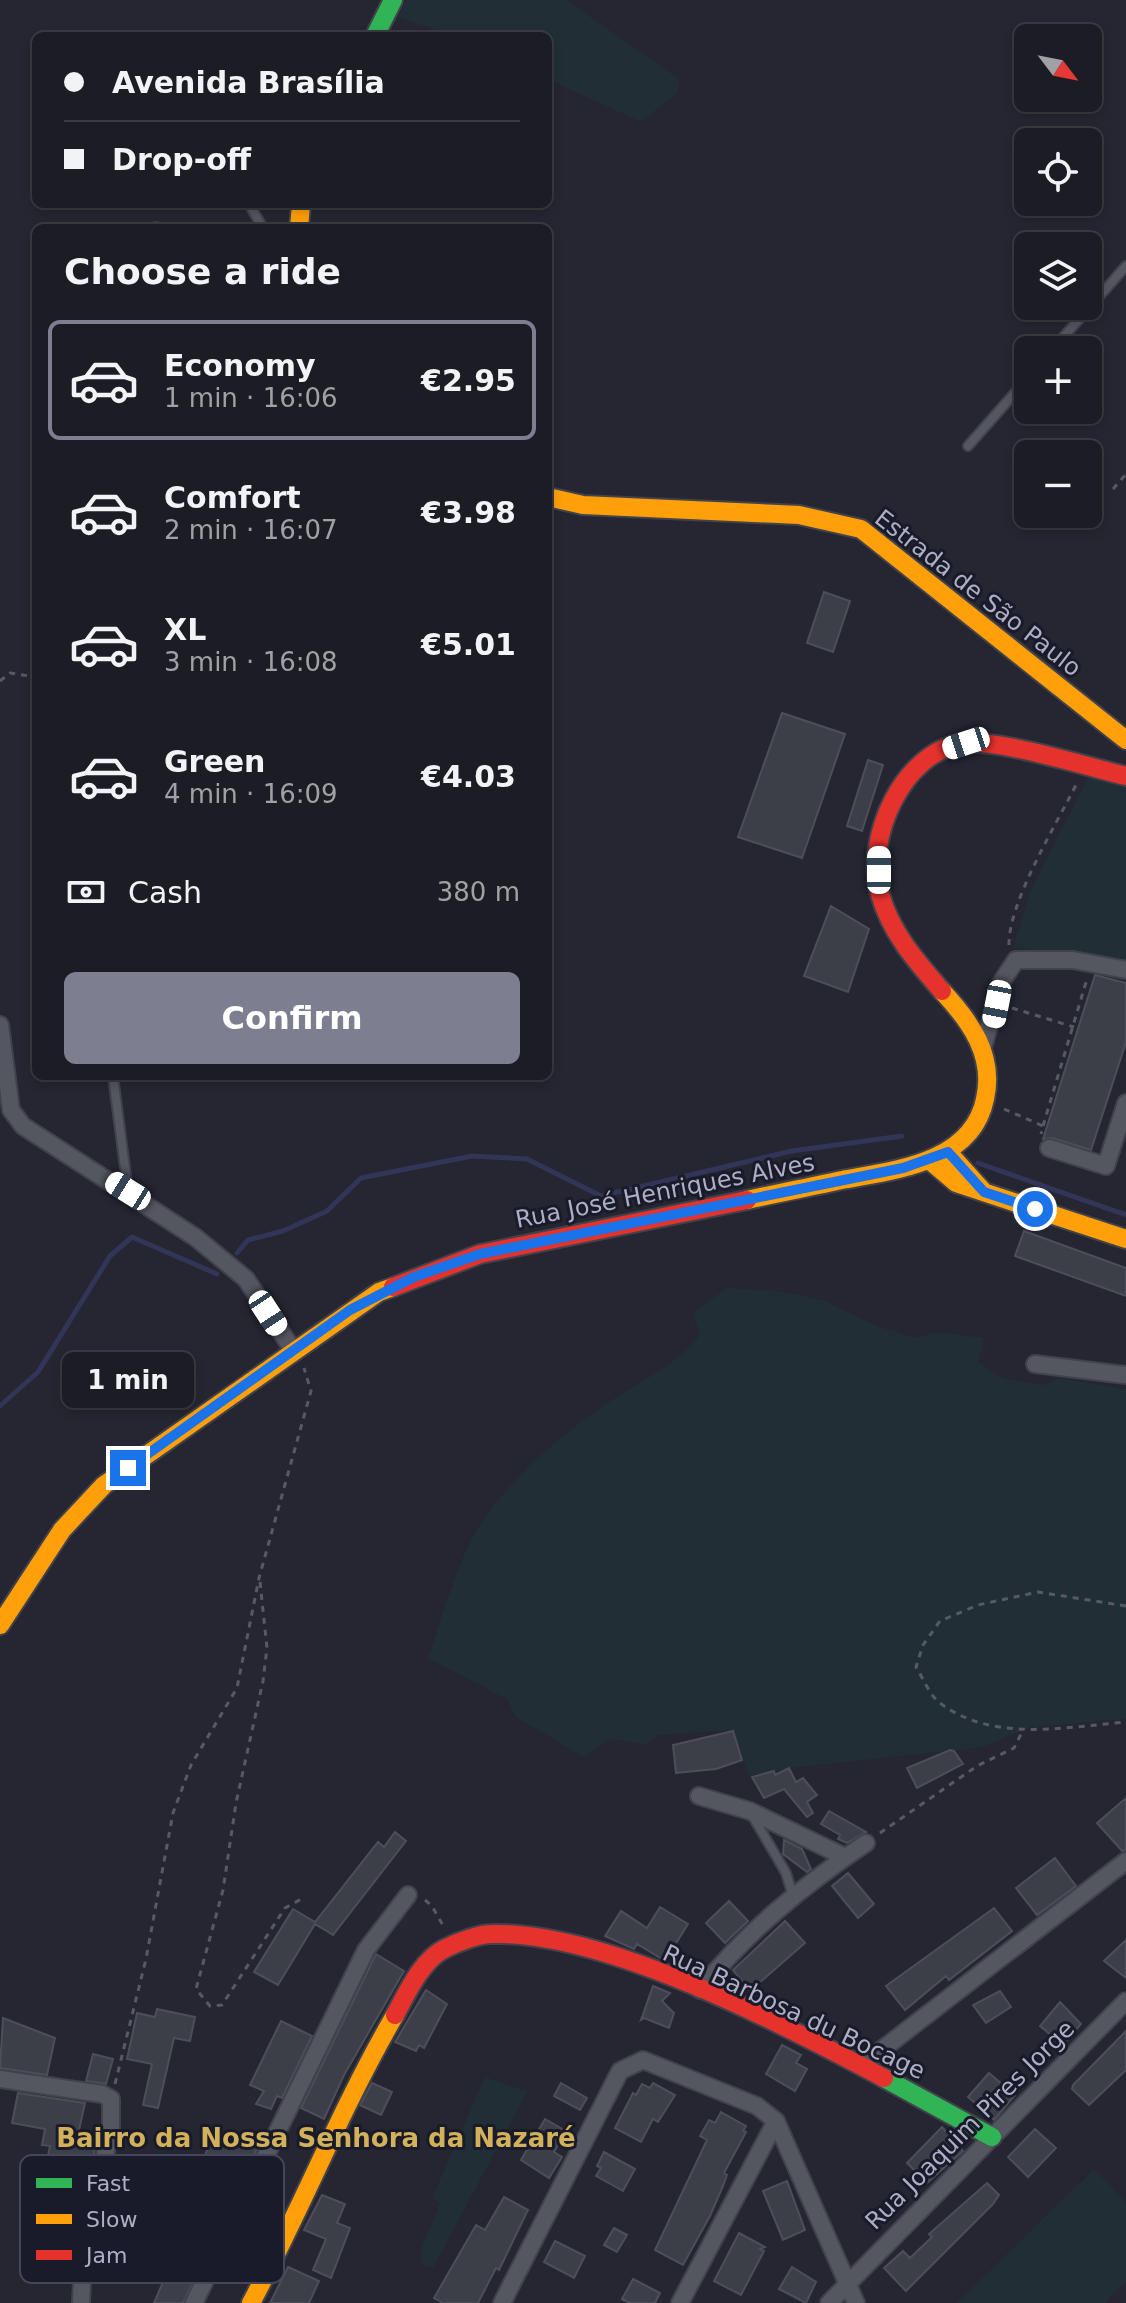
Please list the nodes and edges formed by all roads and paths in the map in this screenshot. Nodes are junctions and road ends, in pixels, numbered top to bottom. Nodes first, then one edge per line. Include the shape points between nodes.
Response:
1 (393, 0) edge
2 (377, 32) edge
3 (1126, 266) edge
4 (1064, 336) edge
5 (1014, 394) edge
6 (968, 446) dead end
7 (1126, 474) edge
8 (1113, 489) dead end
9 (552, 498) edge
10 (32, 676) edge
11 (0, 681) edge
12 (1126, 740) edge
13 (1086, 766) junction
14 (1126, 776) edge
15 (1092, 964) junction
16 (1010, 965) junction
17 (1126, 970) edge
18 (997, 1004) junction
19 (0, 1025) edge
20 (1074, 1027) junction
21 (983, 1047) junction
22 (114, 1080) edge
23 (985, 1102) junction
24 (1126, 1103) edge
25 (1043, 1126) junction
26 (1049, 1148) joint
27 (948, 1152) junction
28 (929, 1160) junction
29 (128, 1191) junction
30 (984, 1192) junction
31 (1126, 1239) edge
32 (293, 1350) junction
33 (1035, 1364) dead end
34 (1126, 1375) edge
35 (259, 1578) junction
36 (1126, 1606) edge
37 (0, 1625) edge
38 (1126, 1722) edge
39 (1023, 1730) junction
40 (699, 1796) dead end
41 (750, 1811) junction
42 (866, 1843) joint
43 (845, 1857) junction
44 (1126, 1861) edge
45 (408, 1895) joint
46 (793, 1896) junction
47 (305, 1897) dead end
48 (454, 1942) junction
49 (700, 1990) junction
50 (1126, 2001) edge
51 (862, 2065) junction
52 (0, 2079) edge
53 (111, 2099) junction
54 (776, 2121) junction
55 (992, 2137) junction
56 (105, 2155) edge
57 (266, 2155) edge
58 (284, 2239) edge
59 (849, 2282) junction
60 (82, 2283) edge
61 (204, 2283) edge
62 (261, 2283) edge
63 (81, 2303) edge
64 (194, 2303) edge
65 (251, 2303) edge
66 (502, 2303) edge
67 (680, 2303) edge
68 (829, 2303) edge
69 (856, 2303) edge

1 - 2 street
3 - 4 lane
5 - 6 lane
7 - 8 path
9 - 12 street, Estrada de São Paulo via 583,505 799,515 861,529
10 - 11 path via 10,673
13 - 14 street
13 - 16 path via 1020,900 1009,933
13 - 21 street via 966,743 934,753 903,780 887,817 879,846 879,893 902,943 968,1021
15 - 16 street via 1025,958
15 - 17 street
15 - 20 path
16 - 18 street
18 - 20 path
18 - 21 street
19 - 29 street via 11,1110 23,1126
20 - 25 path
21 - 23 street via 989,1075
22 - 29 lane
23 - 25 path
23 - 27 street via 973,1128
24 - 26 street via 1106,1166
25 - 26 path via 1039,1141
27 - 28 street, Rua José Henriques Alves
27 - 30 street
28 - 30 street via 956,1183
28 - 32 street, Rua José Henriques Alves via 459,1260 379,1292
29 - 32 street via 246,1279
30 - 31 street
32 - 35 path via 311,1391
32 - 37 street, Rua José Henriques Alves via 104,1485 62,1530
33 - 34 street
35 - 47 path via 267,1648 263,1681 223,1890 196,1989 199,1997 210,2006 222,2005 285,1908
35 - 53 path via 237,1688 191,1765 173,1813 146,1959
36 - 39 path via 1038,1592 978,1605 940,1621 916,1667 937,1702 974,1721
38 - 39 path
39 - 42 path via 1014,1748 977,1766
40 - 41 street
41 - 43 street
41 - 46 lane via 786,1873
42 - 43 street
43 - 46 street
44 - 51 street
45 - 48 path via 432,1906
45 - 57 street via 366,1950
46 - 49 street
48 - 49 street, Rua Barbosa du Bocage via 493,1934 554,1941
48 - 58 street via 413,1983 345,2103
49 - 51 street, Rua Barbosa du Bocage
50 - 55 street, Rua Joaquim Pires Jorge
51 - 55 street, Rua Barbosa du Bocage
52 - 53 street
53 - 56 street
54 - 59 street
54 - 66 street via 757,2106 643,2060 620,2071
54 - 67 street
55 - 59 street, Rua Joaquim Pires Jorge
59 - 68 street, Rua Joaquim Pires Jorge
59 - 69 street
60 - 63 street
61 - 64 street
62 - 65 street

